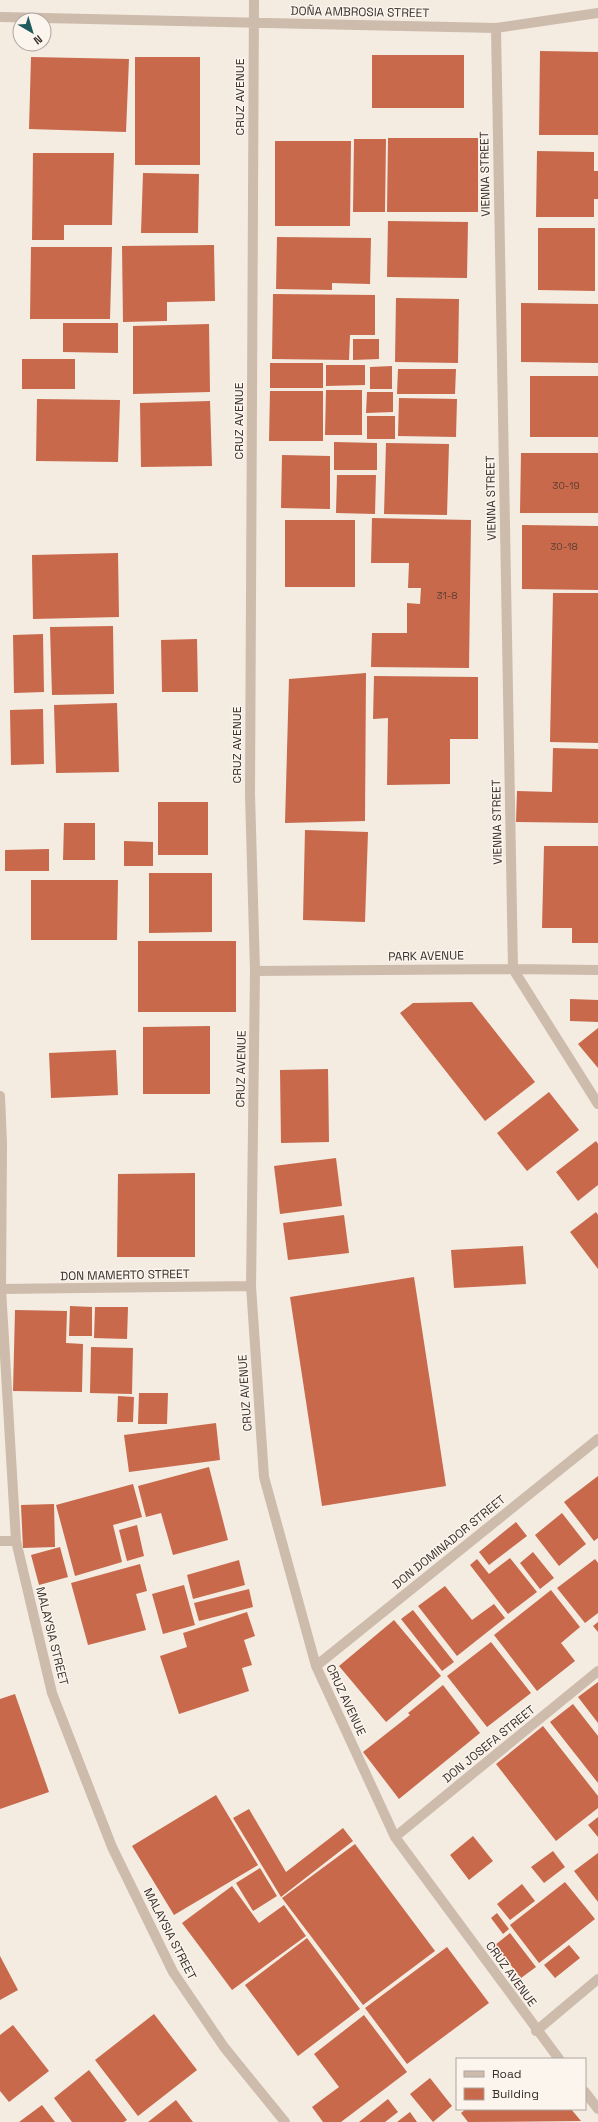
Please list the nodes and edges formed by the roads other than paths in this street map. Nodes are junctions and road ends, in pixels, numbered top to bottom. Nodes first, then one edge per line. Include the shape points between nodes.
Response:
1 (254, 0) edge
2 (598, 13) edge
3 (0, 16) edge
4 (253, 23) junction
5 (496, 28) junction
6 (513, 969) junction
7 (598, 970) edge
8 (255, 971) junction
9 (0, 1096) edge
10 (598, 1104) edge
11 (251, 1286) junction
12 (0, 1289) edge
13 (598, 1439) edge
14 (0, 1541) edge
15 (16, 1541) junction
16 (316, 1666) junction
17 (598, 1671) edge
18 (396, 1837) junction
19 (598, 1979) edge
20 (536, 2030) junction
21 (558, 2058) edge
22 (586, 2093) edge
23 (598, 2109) edge
24 (285, 2122) edge

1 - 4 street, CRUZ AVENUE
2 - 5 street, DOÑA AMBROSIA STREET
3 - 4 street, DOÑA AMBROSIA STREET
4 - 5 street, DOÑA AMBROSIA STREET
4 - 8 street, CRUZ AVENUE via 250,794
5 - 6 street, VIENNA STREET
6 - 7 street, PARK AVENUE
6 - 8 street, PARK AVENUE
6 - 10 street
8 - 11 street, CRUZ AVENUE
9 - 12 street, MALAYSIA STREET
11 - 12 street, DON MAMERTO STREET
11 - 16 street, CRUZ AVENUE via 264,1477
12 - 15 street, MALAYSIA STREET
13 - 16 street, DON DOMINADOR STREET
14 - 15 street
15 - 24 street, MALAYSIA STREET via 52,1693 112,1847 173,1972 224,2047
16 - 18 street, CRUZ AVENUE
17 - 18 street, DON JOSEFA STREET
18 - 20 street, CRUZ AVENUE
19 - 20 street
20 - 21 street, CRUZ AVENUE
22 - 23 street

